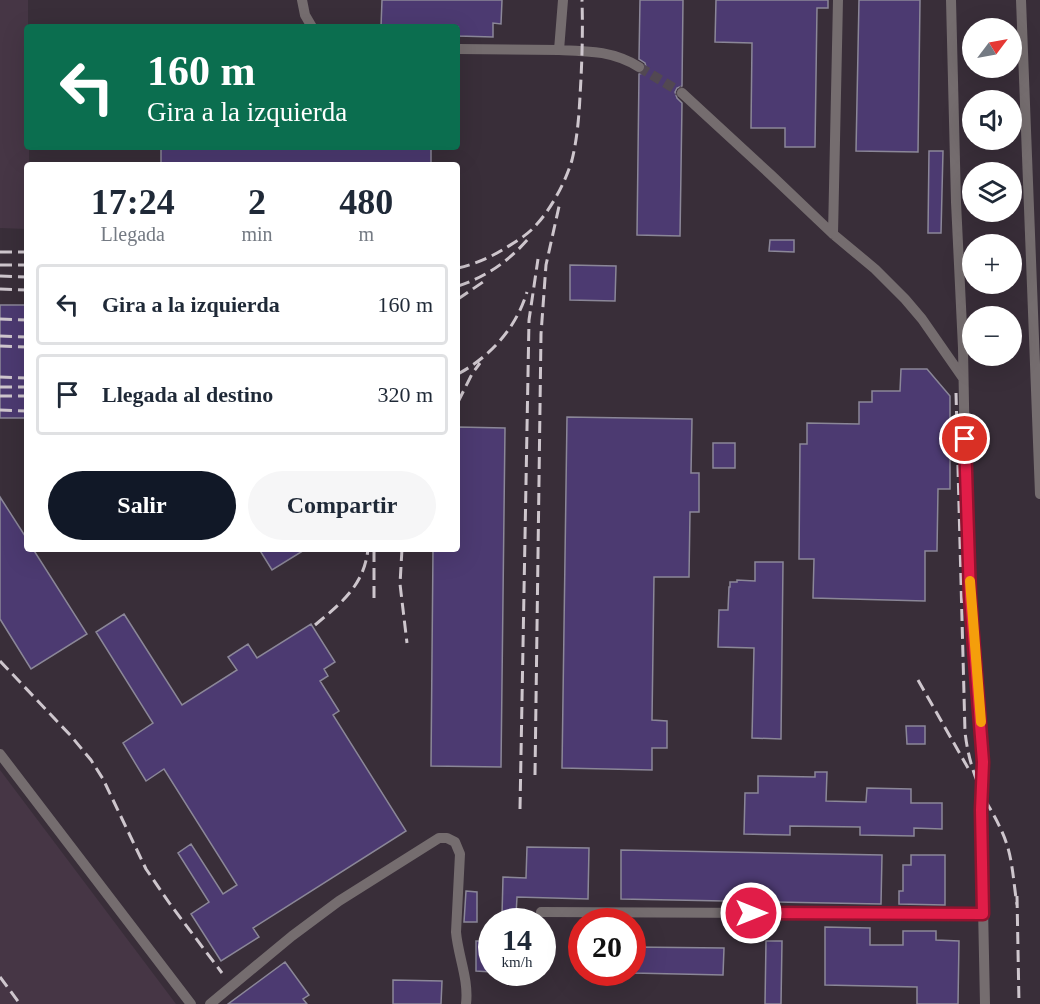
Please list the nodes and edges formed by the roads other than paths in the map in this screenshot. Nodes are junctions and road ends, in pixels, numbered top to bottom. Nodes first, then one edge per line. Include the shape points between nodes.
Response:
1 (302, 0) edge
2 (563, 0) edge
3 (838, 0) edge
4 (951, 0) edge
5 (1021, 0) edge
6 (310, 24) edge
7 (460, 49) edge
8 (559, 50) junction
9 (639, 67) tunnel mouth
10 (682, 93) tunnel mouth
11 (833, 234) junction
12 (964, 379) junction
13 (1040, 467) edge
14 (1040, 494) edge
15 (0, 754) edge
16 (556, 912) edge
17 (983, 914) junction
18 (191, 1004) edge
19 (210, 1004) edge
20 (466, 1004) edge
21 (985, 1004) edge

1 - 6 street
2 - 8 street
3 - 11 street
4 - 12 street
5 - 13 street
7 - 8 street
8 - 9 street via 610,54
10 - 11 street
11 - 12 street via 905,299
12 - 17 street via 970,597 983,762
13 - 14 street
15 - 18 street
16 - 17 street
17 - 21 street
19 - 20 street via 339,901 439,838 447,838 455,842 460,854 456,932 466,978

